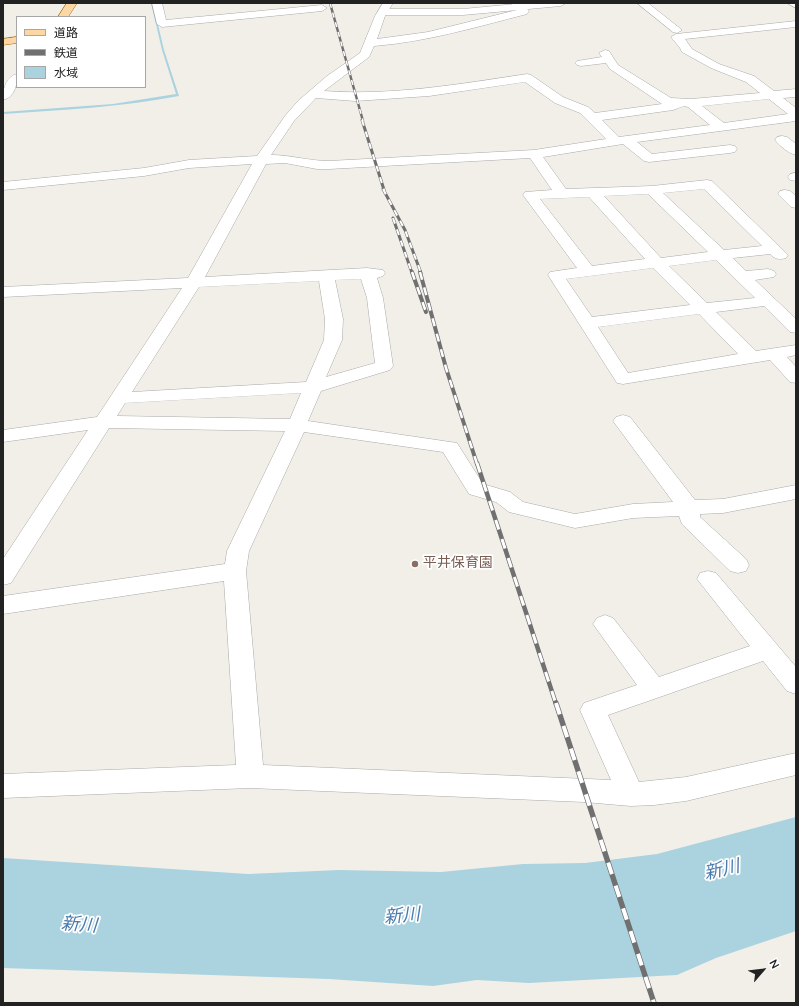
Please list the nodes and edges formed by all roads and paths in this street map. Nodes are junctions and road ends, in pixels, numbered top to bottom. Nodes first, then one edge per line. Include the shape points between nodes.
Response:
1 (72, 3) edge
2 (156, 3) edge
3 (561, 3) edge
4 (642, 3) edge
5 (792, 3) edge
6 (518, 5) edge
7 (796, 5) edge
8 (322, 8) dead end
9 (386, 8) edge
10 (63, 16) edge
11 (796, 24) edge
12 (677, 30) dead end
13 (16, 40) edge
14 (3, 42) edge
15 (370, 43) junction
16 (581, 63) dead end
17 (16, 79) edge
18 (313, 94) junction
19 (796, 94) edge
20 (3, 96) edge
21 (772, 96) junction
22 (685, 103) junction
23 (796, 116) edge
24 (593, 117) junction
25 (721, 127) junction
26 (620, 140) junction
27 (731, 150) dead end
28 (534, 154) junction
29 (262, 159) junction
30 (3, 186) edge
31 (652, 190) junction
32 (592, 192) junction
33 (561, 193) junction
34 (785, 194) dead end
35 (796, 204) edge
36 (721, 256) junction
37 (657, 263) junction
38 (588, 271) junction
39 (768, 274) dead end
40 (326, 275) junction
41 (742, 276) junction
42 (194, 282) junction
43 (3, 292) edge
44 (768, 301) junction
45 (702, 308) junction
46 (793, 322) edge
47 (587, 323) junction
48 (796, 350) edge
49 (775, 354) junction
50 (752, 358) junction
51 (796, 378) edge
52 (313, 387) junction
53 (118, 398) junction
54 (623, 421) dead end
55 (102, 422) junction
56 (297, 424) junction
57 (3, 436) edge
58 (796, 492) edge
59 (689, 508) junction
60 (738, 565) dead end
61 (234, 571) junction
62 (3, 577) edge
63 (708, 579) dead end
64 (3, 605) edge
65 (605, 624) dead end
66 (767, 650) junction
67 (796, 684) edge
68 (654, 689) junction
69 (796, 764) edge
70 (250, 776) junction
71 (3, 786) edge
72 (631, 794) junction

1 - 10 main road
2 - 8 street via 162,24
3 - 6 street
4 - 12 street
5 - 7 street
6 - 9 street via 463,12
6 - 15 street via 523,12 439,34
9 - 15 street
11 - 21 street via 676,37 686,50 697,57 750,79
13 - 14 main road
15 - 18 street via 365,55
16 - 22 street via 607,56 614,67 668,102
17 - 20 street
18 - 24 street via 355,98 429,92 527,78 559,100 576,106
18 - 29 street via 289,119
19 - 21 street
21 - 22 street
21 - 23 street
22 - 24 street
22 - 25 street
23 - 25 street
24 - 26 street
25 - 26 street
26 - 27 street via 649,158
26 - 28 street
28 - 29 street via 329,165 285,159
28 - 33 street
29 - 30 street via 189,164 144,172
29 - 42 street
31 - 32 street
31 - 36 street
31 - 36 street via 707,184 777,252
32 - 33 street
32 - 37 street
33 - 38 street via 530,195
34 - 35 street
36 - 37 street
36 - 41 street
37 - 38 street
37 - 45 street
38 - 47 street via 556,275
39 - 41 street
40 - 42 street
40 - 52 street via 334,319 333,340
40 - 52 street via 372,273 384,366
41 - 44 street
42 - 43 street
42 - 53 street
44 - 45 street
44 - 46 street
45 - 47 street
45 - 50 street
47 - 50 street via 623,379
48 - 49 street
49 - 50 street
49 - 51 street
52 - 53 street
52 - 56 street
53 - 55 street
54 - 59 street
55 - 56 street
55 - 57 street
55 - 62 street
56 - 59 street via 450,447 476,489 503,497 516,507 574,521 634,511
56 - 61 street via 238,551
58 - 59 street via 723,506
59 - 60 street via 690,519
61 - 64 street
61 - 70 street
63 - 66 street
65 - 68 street
66 - 67 street
66 - 68 street
68 - 72 street via 593,710
69 - 72 street via 686,789
70 - 71 street
70 - 72 street

